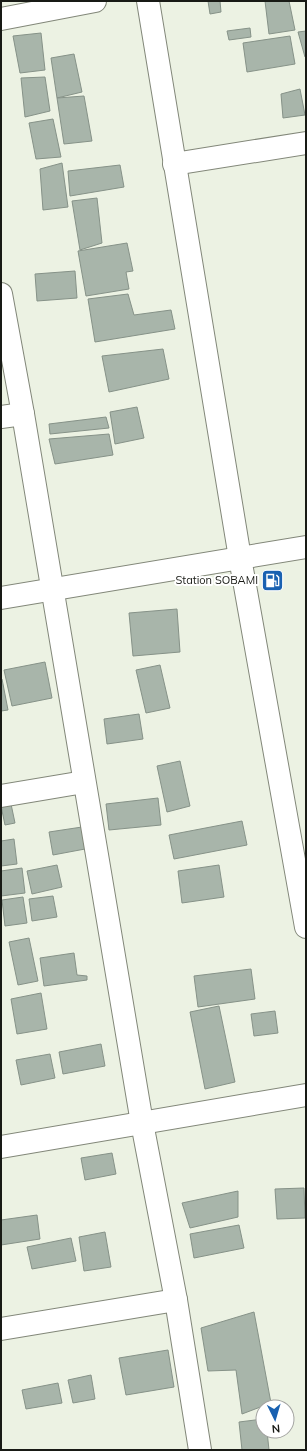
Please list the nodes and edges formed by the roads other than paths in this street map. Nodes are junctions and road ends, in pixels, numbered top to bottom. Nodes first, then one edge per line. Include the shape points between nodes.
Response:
1 (95, 1) edge
2 (148, 1) edge
3 (1, 19) edge
4 (306, 143) edge
5 (174, 164) junction
6 (1, 294) edge
7 (23, 414) junction
8 (1, 417) edge
9 (306, 547) edge
10 (240, 558) junction
11 (52, 590) junction
12 (1, 598) edge
13 (84, 782) junction
14 (1, 796) edge
15 (306, 927) edge
16 (306, 1095) edge
17 (142, 1123) junction
18 (1, 1147) edge
19 (176, 1300) junction
20 (1, 1329) edge
21 (200, 1450) edge

1 - 3 street
2 - 5 street
4 - 5 street
5 - 10 street
6 - 7 street
7 - 8 street
7 - 11 street
9 - 10 street
10 - 11 street
10 - 15 street
11 - 12 street
11 - 13 street
13 - 14 street
13 - 17 street
16 - 17 street
17 - 18 street
17 - 19 street
19 - 20 street
19 - 21 street

